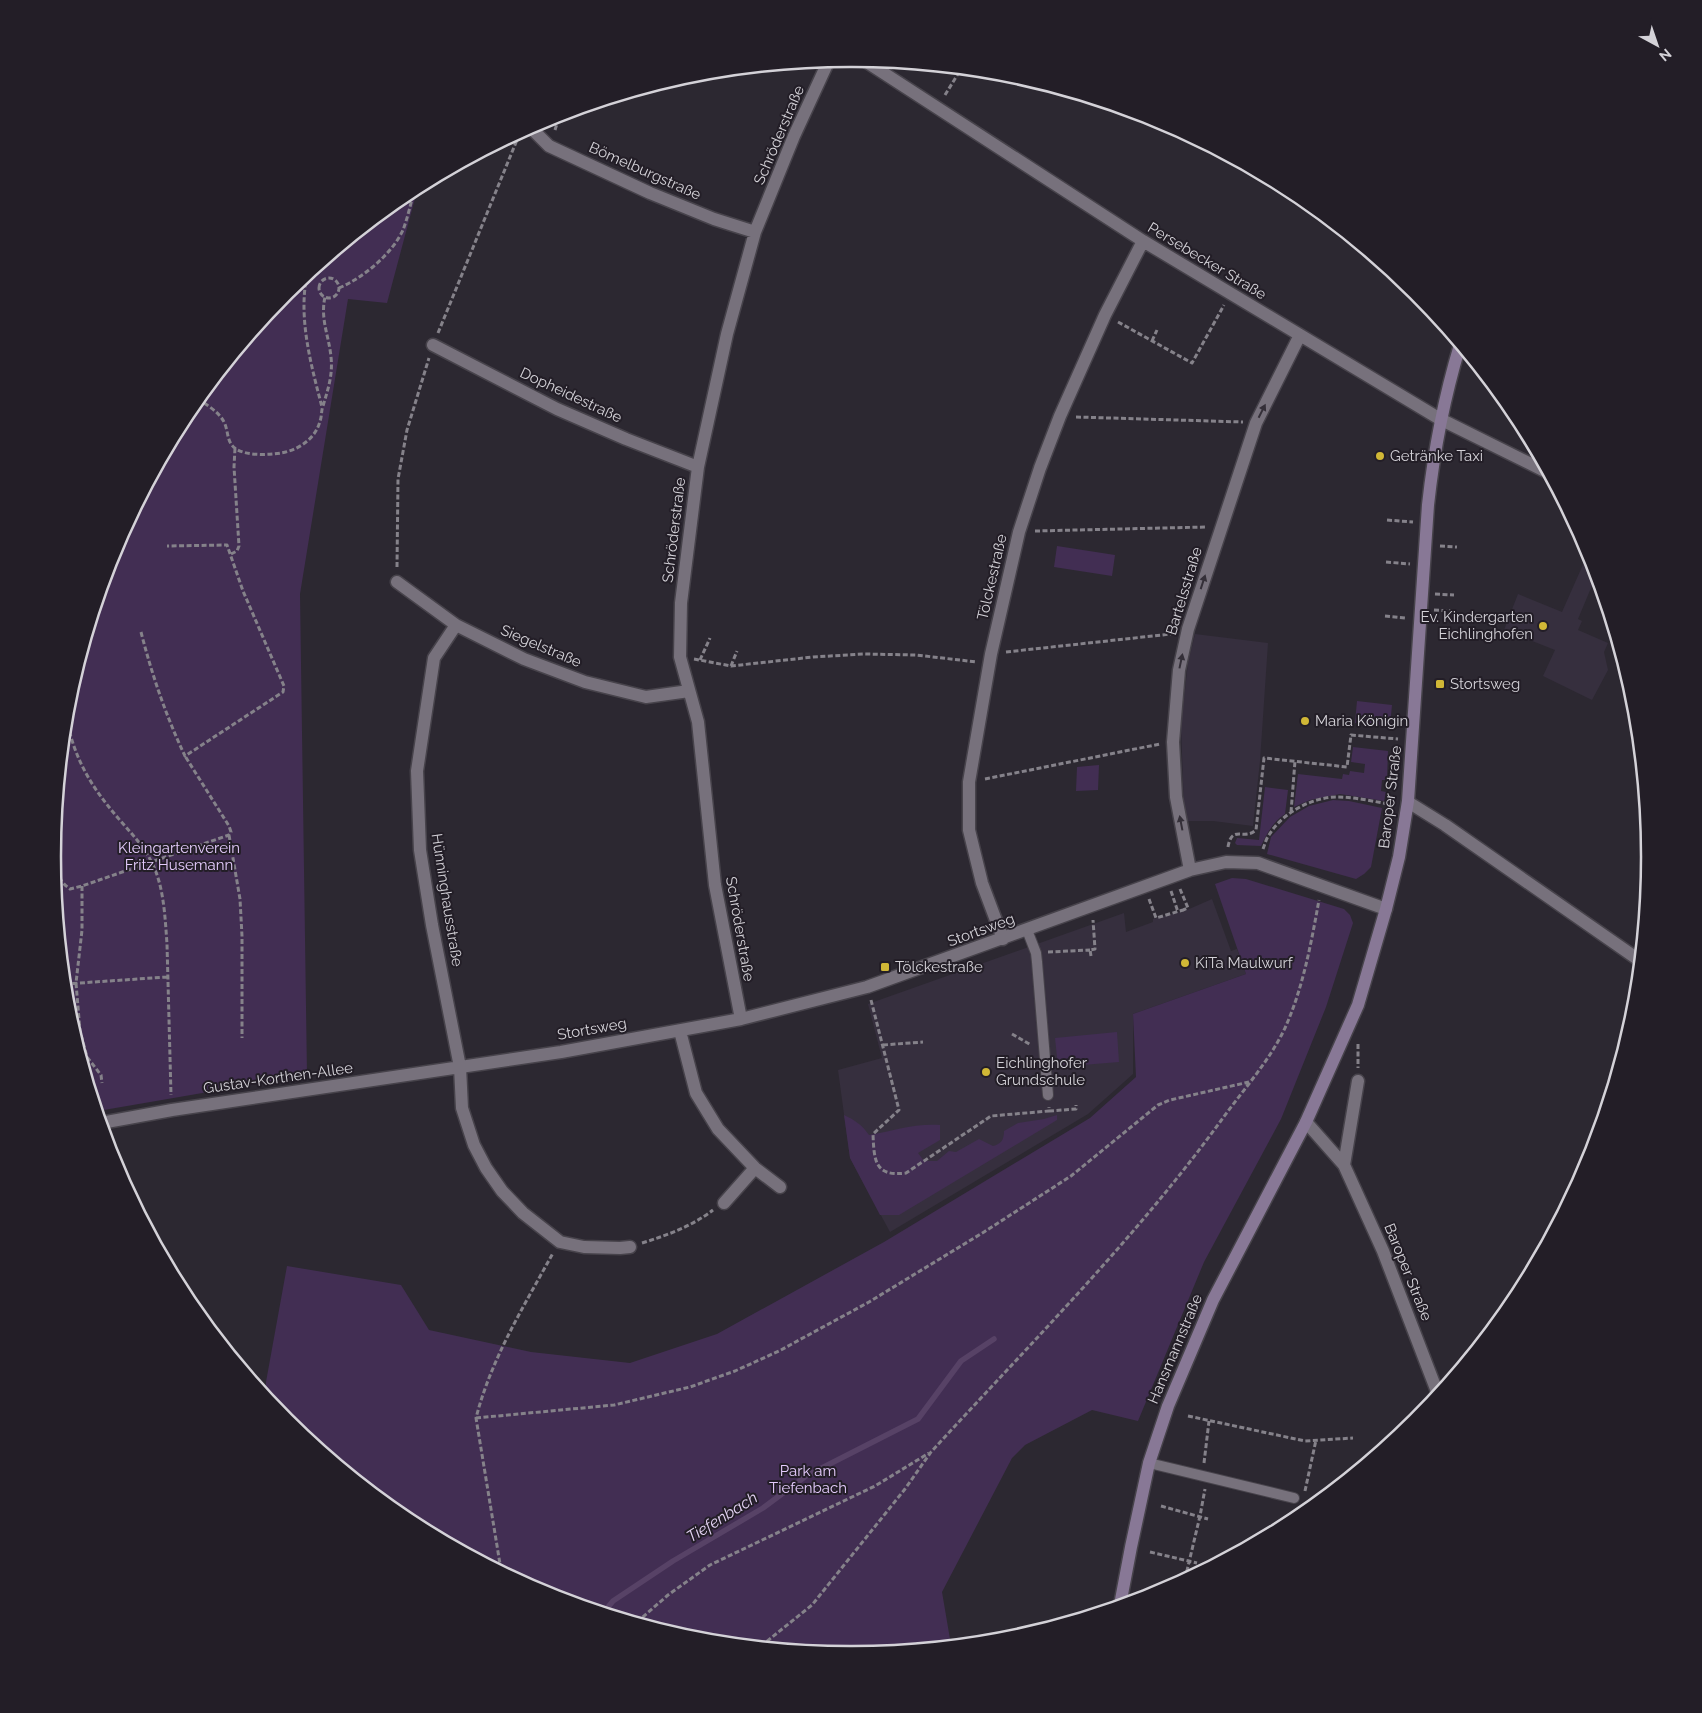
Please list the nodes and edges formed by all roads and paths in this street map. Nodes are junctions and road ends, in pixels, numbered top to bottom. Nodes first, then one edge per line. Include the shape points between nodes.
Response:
1 (826, 67) edge
2 (875, 67) edge
3 (957, 75) edge
4 (936, 108) junction
5 (536, 133) edge
6 (516, 142) edge
7 (411, 200) edge
8 (755, 232) junction
9 (1143, 241) junction
10 (306, 286) edge
11 (340, 288) junction
12 (1230, 294) junction
13 (325, 297) junction
14 (1105, 314) junction
15 (1157, 330) dead end
16 (1300, 335) junction
17 (1152, 341) junction
18 (433, 345) junction
19 (1458, 352) edge
20 (205, 403) edge
21 (322, 408) junction
22 (1060, 416) junction
23 (1440, 419) junction
24 (1256, 423) junction
25 (235, 448) junction
26 (698, 467) junction
27 (1538, 468) edge
28 (1386, 520) dead end
29 (1426, 523) junction
30 (1221, 527) junction
31 (1019, 532) junction
32 (166, 546) dead end
33 (232, 554) junction
34 (1386, 562) dead end
35 (1424, 564) junction
36 (397, 582) joint
37 (1385, 616) dead end
38 (1421, 619) junction
39 (456, 625) junction
40 (141, 632) dead end
41 (1187, 633) junction
42 (710, 638) dead end
43 (737, 651) dead end
44 (680, 657) junction
45 (990, 659) junction
46 (700, 660) junction
47 (731, 666) junction
48 (689, 691) junction
49 (70, 737) edge
50 (1413, 740) junction
51 (1173, 742) junction
52 (185, 756) junction
53 (1295, 761) junction
54 (970, 782) junction
55 (1407, 805) junction
56 (1290, 812) junction
57 (229, 835) junction
58 (152, 861) junction
59 (1226, 862) junction
60 (1258, 863) junction
61 (1190, 870) junction
62 (62, 882) edge
63 (1322, 885) junction
64 (82, 886) junction
65 (1145, 886) junction
66 (1182, 894) dead end
67 (1174, 897) dead end
68 (1091, 907) junction
69 (1386, 908) junction
70 (1178, 912) junction
71 (1028, 930) junction
72 (1002, 939) junction
73 (1090, 950) junction
74 (1036, 953) junction
75 (1091, 956) dead end
76 (1634, 957) edge
77 (167, 978) junction
78 (72, 983) edge
79 (76, 983) junction
80 (867, 987) junction
81 (741, 1019) junction
82 (80, 1026) edge
83 (680, 1031) junction
84 (1012, 1034) dead end
85 (242, 1038) dead end
86 (923, 1042) dead end
87 (883, 1045) junction
88 (1044, 1045) junction
89 (87, 1058) edge
90 (460, 1067) junction
91 (1358, 1081) dead end
92 (1249, 1082) junction
93 (102, 1083) dead end
94 (1048, 1096) joint
95 (1076, 1105) dead end
96 (172, 1110) junction
97 (1049, 1111) junction
98 (107, 1122) edge
99 (1306, 1122) junction
100 (1344, 1165) junction
101 (755, 1168) junction
102 (780, 1187) dead end
103 (724, 1203) joint
104 (560, 1242) junction
105 (630, 1247) joint
106 (1435, 1387) edge
107 (1188, 1416) dead end
108 (476, 1418) junction
109 (1209, 1421) junction
110 (1353, 1438) dead end
111 (1316, 1440) junction
112 (930, 1452) junction
113 (1149, 1464) junction
114 (1203, 1470) dead end
115 (1204, 1483) dead end
116 (1294, 1498) joint
117 (1161, 1506) dead end
118 (1200, 1516) junction
119 (1208, 1518) dead end
120 (1150, 1552) dead end
121 (1189, 1562) junction
122 (500, 1564) edge
123 (1197, 1564) dead end
124 (1187, 1571) edge
125 (1121, 1598) edge
126 (642, 1618) edge
127 (767, 1641) edge

1 - 8 street, Schröderstraße
2 - 4 street, Persebecker Straße
3 - 4 path
4 - 9 street, Persebecker Straße
5 - 8 street, Bömelburgstraße via 549,146 650,193
6 - 18 path
7 - 11 path via 403,230 394,245 384,257
8 - 26 street, Schröderstraße via 727,334
9 - 12 street, Persebecker Straße
9 - 14 street, Tölckestraße
10 - 21 path via 305,327
11 - 13 path via 335,297
11 - 13 path via 332,278 325,278 319,286
12 - 16 street, Persebecker Straße
12 - 17 path via 1192,363
13 - 21 path via 323,314 332,372
14 - 17 path
14 - 22 street, Tölckestraße
15 - 17 path
16 - 23 street, Persebecker Straße
24 -> 16 street, Bartelsstraße
18 - 26 street, Dopheidestraße via 557,409
18 - 36 path via 407,430 398,479
19 - 23 main road, Baroper Straße
20 - 25 path via 223,422 229,442
21 - 25 path via 315,433 293,450 271,454
22 - 24 path
22 - 31 street, Tölckestraße
23 - 27 street, Persebecker Straße
23 - 29 main road, Baroper Straße
24 - 30 street, Bartelsstraße
25 - 33 path via 239,546
26 - 44 street, Schröderstraße via 681,603
28 - 29 path
29 - 35 main road, Baroper Straße
30 - 31 path
41 -> 30 street, Bartelsstraße
31 - 45 street, Tölckestraße
32 - 33 path via 228,545
33 - 52 path via 243,591 284,686 283,692
34 - 35 path
35 - 38 main road, Baroper Straße
36 - 39 street, Siegelstraße
37 - 38 path
38 - 50 main road, Baroper Straße
39 - 48 street, Siegelstraße via 524,659 585,682 646,697
39 - 90 street, Hünninghausstraße via 434,658 417,771 420,850
40 - 52 path via 154,679
41 - 45 path
51 -> 41 street, Bartelsstraße via 1179,670
42 - 46 path
43 - 47 path
44 - 46 path
44 - 48 street, Schröderstraße
45 - 47 path via 864,654
45 - 54 street, Tölckestraße
46 - 47 path
48 - 81 street, Schröderstraße via 698,722 715,886
49 - 58 path via 78,758 98,792
50 - 53 path via 1350,734 1347,767
50 - 55 main road, Baroper Straße
51 - 54 path
61 -> 51 street, Bartelsstraße via 1176,798
52 - 57 path via 229,826
53 - 56 path
53 - 59 path via 1264,758 1256,830 1233,835
54 - 72 street, Tölckestraße via 969,830 982,883
55 - 56 path via 1335,797
55 - 69 main road, Baroper Straße via 1399,858
55 - 76 street via 1445,825
56 - 60 path via 1269,835
57 - 58 path
57 - 85 path via 240,899
58 - 64 path
58 - 77 path via 165,919
59 - 60 street, Stortsweg
59 - 61 street, Stortsweg
60 - 63 street, Stortsweg
61 - 65 street, Stortsweg
62 - 64 path via 70,889
63 - 69 street, Stortsweg
63 - 92 path via 1305,972 1285,1028
64 - 79 path via 82,930
65 - 68 street, Stortsweg
65 - 70 path via 1156,918
66 - 70 path via 1188,908
67 - 70 path
68 - 71 street, Stortsweg
68 - 73 path via 1095,949
69 - 99 main road, Baroper Straße via 1358,1005
71 - 72 street, Stortsweg
71 - 74 lane
72 - 80 street, Stortsweg
73 - 74 path
73 - 75 path
74 - 88 lane
77 - 79 path
77 - 96 path
78 - 79 path
79 - 82 path
80 - 81 street, Stortsweg
80 - 87 path
81 - 83 street, Stortsweg
83 - 90 street, Stortsweg
83 - 101 street via 696,1093 718,1129
84 - 88 path via 1030,1045
86 - 87 path
87 - 97 path via 899,1110 873,1134 877,1164 884,1172 906,1172 991,1116
88 - 94 lane
89 - 93 path via 101,1075
90 - 96 street, Gustav-Korthen-Allee
90 - 104 street, Hünninghausstraße via 462,1108 474,1145 486,1168 522,1213
91 - 100 street
92 - 108 path via 1158,1105 1071,1176 984,1232 870,1302 735,1372 690,1387 614,1405
92 - 112 path via 1195,1157 1141,1222
94 - 97 path
95 - 97 path via 1076,1109
96 - 98 street, Gustav-Korthen-Allee
99 - 100 street, Baroper Straße
99 - 113 main road, Hansmannstraße via 1213,1300 1168,1406
100 - 106 street, Baroper Straße via 1384,1251
101 - 102 street
101 - 103 street
103 - 105 path via 698,1222
104 - 105 street via 584,1247
104 - 108 path via 500,1351
107 - 109 path
108 - 122 path
109 - 111 path via 1305,1441
109 - 114 path
110 - 111 path
111 - 116 path via 1304,1496
112 - 126 path via 874,1486 710,1565
112 - 127 path via 905,1489 812,1605
113 - 116 lane
113 - 125 main road, Hansmannstraße
115 - 118 path
117 - 118 path
118 - 119 path
118 - 121 path
120 - 121 path
121 - 123 path
121 - 124 path

